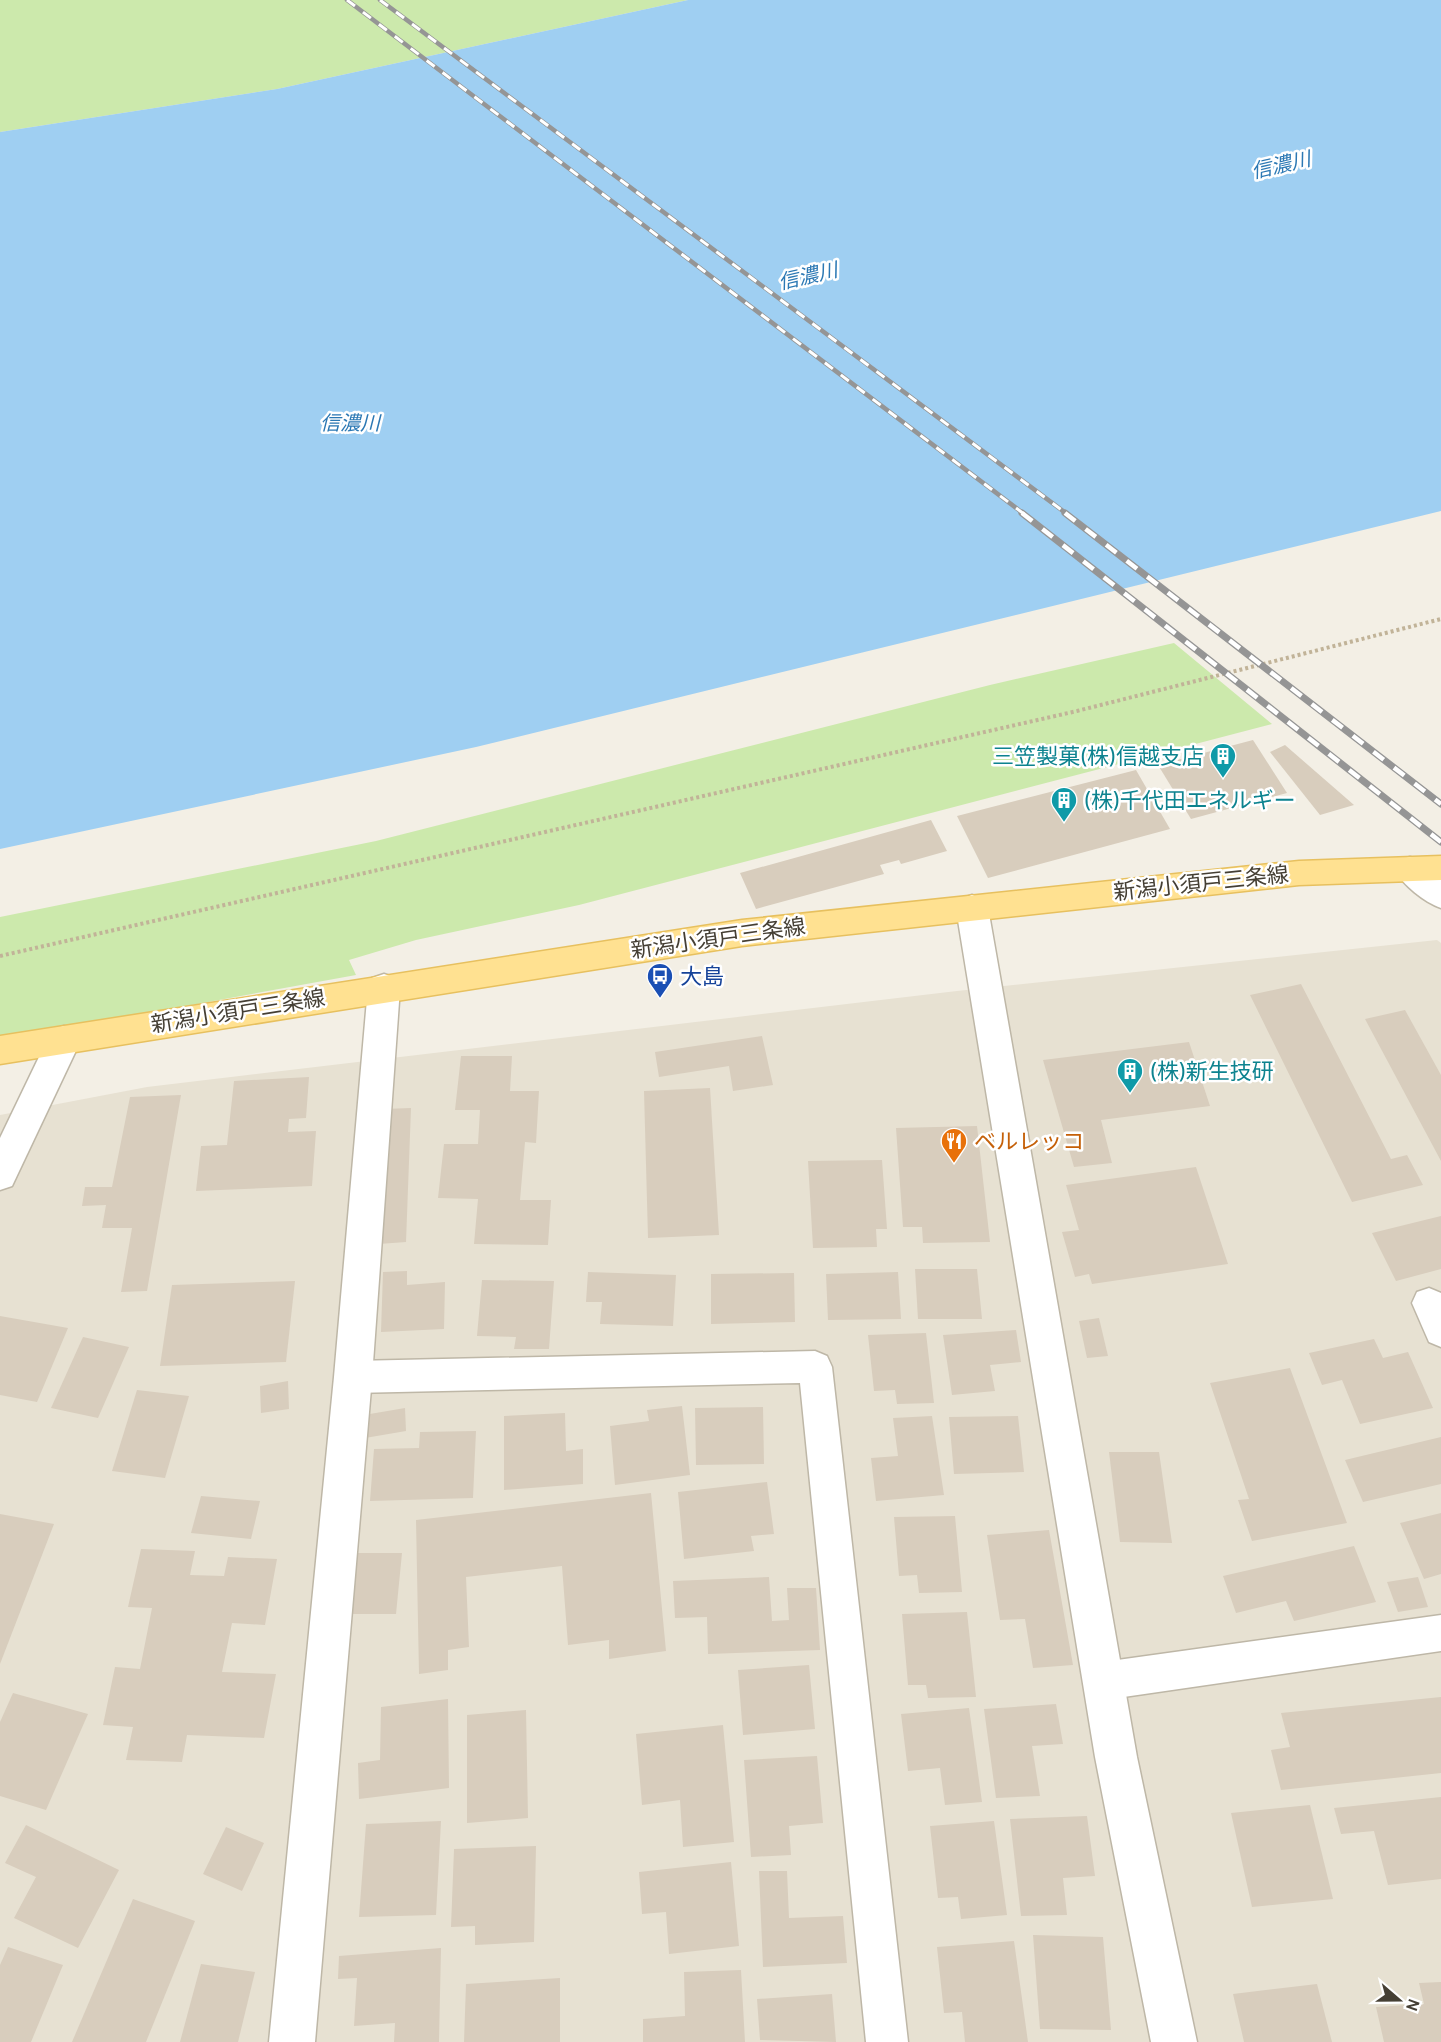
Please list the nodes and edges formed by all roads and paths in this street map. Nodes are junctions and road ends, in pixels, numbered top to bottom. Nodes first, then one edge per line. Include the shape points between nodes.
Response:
1 (1441, 619) edge
2 (1426, 868) edge
3 (1441, 895) edge
4 (972, 908) junction
5 (0, 956) edge
6 (384, 988) junction
7 (64, 1040) junction
8 (0, 1050) edge
9 (0, 1175) edge
10 (353, 1377) junction
11 (1441, 1633) edge
12 (1103, 1681) junction
13 (292, 2042) edge
14 (887, 2042) edge
15 (1174, 2042) edge

1 - 5 path via 1077,711
2 - 3 street
2 - 4 main road, 新潟小須戸三条線 via 1299,873
4 - 6 main road, 新潟小須戸三条線 via 742,933
4 - 12 street
6 - 7 main road, 新潟小須戸三条線
6 - 10 street
7 - 8 main road, 新潟小須戸三条線
7 - 9 street
10 - 13 street
10 - 14 lane via 815,1367
11 - 12 lane
12 - 15 street

